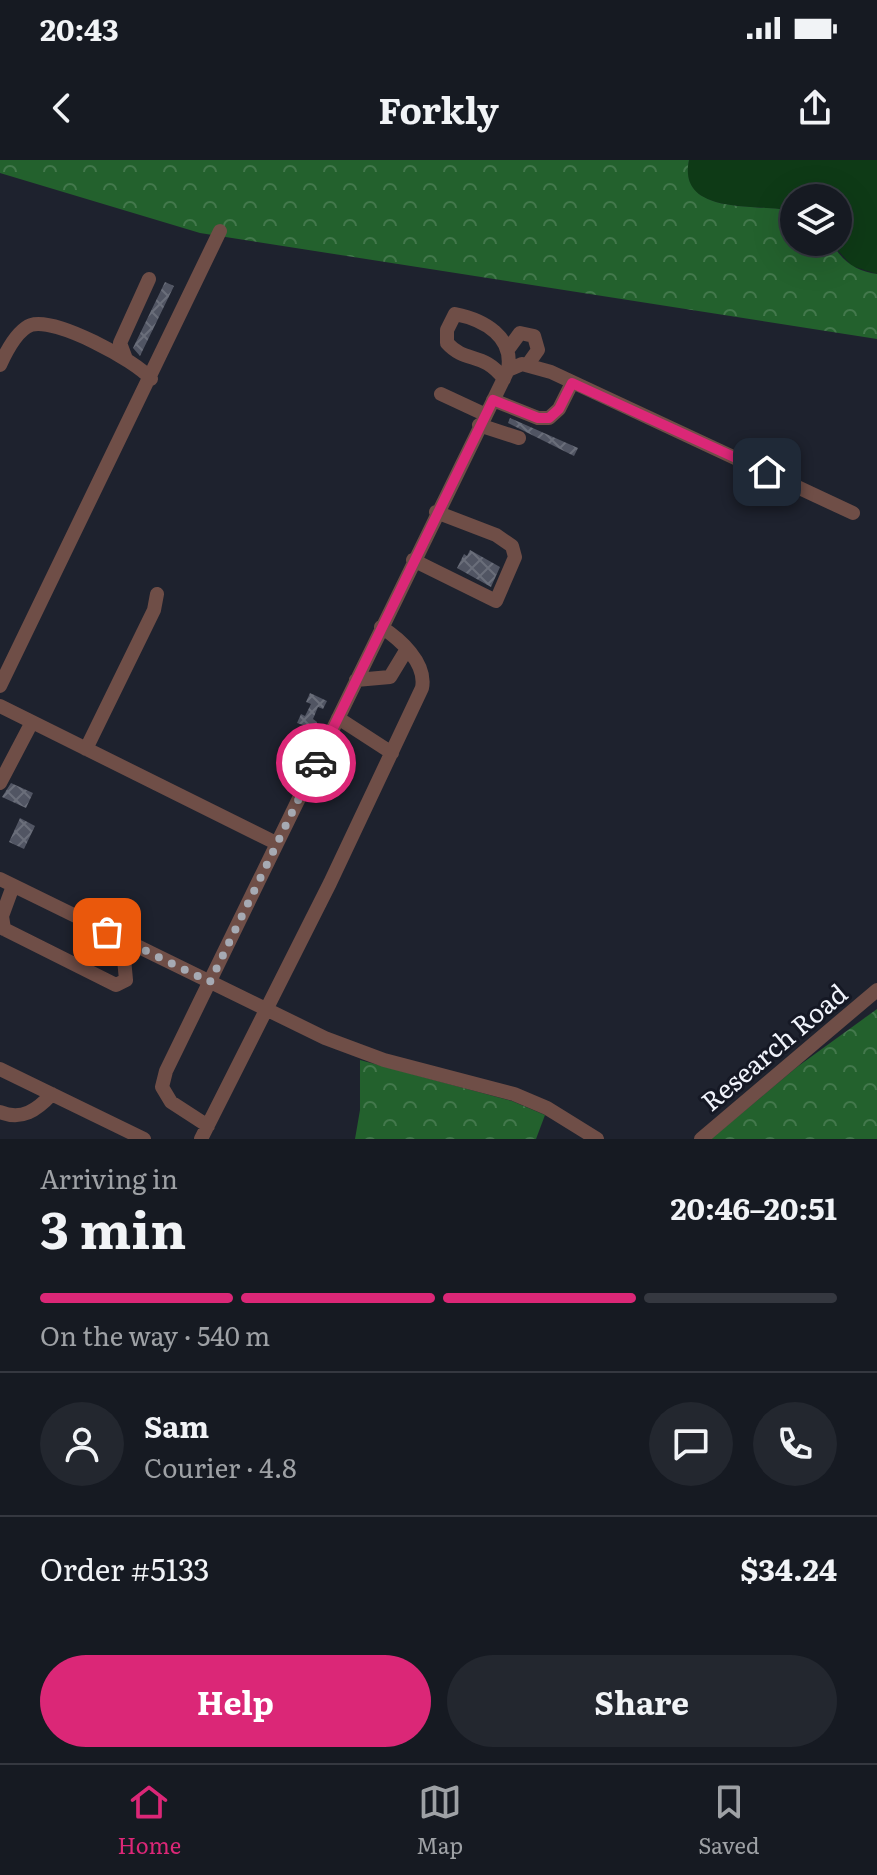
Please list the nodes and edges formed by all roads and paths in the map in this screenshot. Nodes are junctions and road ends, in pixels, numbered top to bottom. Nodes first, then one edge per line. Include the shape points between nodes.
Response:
1 (220, 231) dead end
2 (149, 279) dead end
3 (509, 348) junction
4 (126, 359) junction
5 (528, 364) junction
6 (0, 365) edge
7 (506, 374) junction
8 (151, 379) junction
9 (572, 383) junction
10 (441, 394) dead end
11 (493, 400) junction
12 (482, 420) junction
13 (519, 438) dead end
14 (436, 512) junction
15 (853, 513) dead end
16 (413, 560) junction
17 (157, 594) dead end
18 (381, 627) junction
19 (407, 649) junction
20 (356, 680) junction
21 (0, 686) edge
22 (0, 706) edge
23 (338, 718) junction
24 (32, 722) junction
25 (86, 749) junction
26 (392, 753) junction
27 (0, 783) edge
28 (276, 843) junction
29 (6, 883) edge
30 (2, 928) edge
31 (131, 943) junction
32 (210, 982) junction
33 (877, 990) edge
34 (265, 1009) junction
35 (0, 1069) edge
36 (52, 1094) junction
37 (0, 1112) edge
38 (204, 1132) edge
39 (144, 1139) edge
40 (597, 1139) edge
41 (701, 1139) edge

1 - 8 street
2 - 4 street via 120,343
3 - 5 street via 520,333 534,336 538,350
3 - 7 street
3 - 7 street via 495,331 468,317 455,314 447,330 447,343 455,351 492,363
4 - 6 street via 39,324 26,328
4 - 8 street
5 - 7 street
5 - 9 street
7 - 11 street
8 - 21 street
9 - 11 street via 549,418
9 - 15 street
10 - 12 street
11 - 12 street
12 - 13 street
12 - 14 street
14 - 16 street
14 - 16 street via 512,546 515,557 496,601
16 - 18 street
17 - 25 street
18 - 19 street
18 - 20 street
19 - 20 street via 390,677
19 - 26 street via 423,680
20 - 23 street
22 - 24 street
23 - 26 street
23 - 28 street
24 - 25 street
24 - 27 street
25 - 28 street
26 - 34 street
28 - 32 street
29 - 30 street
29 - 31 street
30 - 31 street via 116,985 126,980 124,959
31 - 32 street
32 - 34 street
32 - 38 street via 162,1087
33 - 41 street, Research Road
34 - 38 street
34 - 40 street via 384,1060 514,1094
35 - 36 street
36 - 37 street via 32,1112
36 - 39 street

